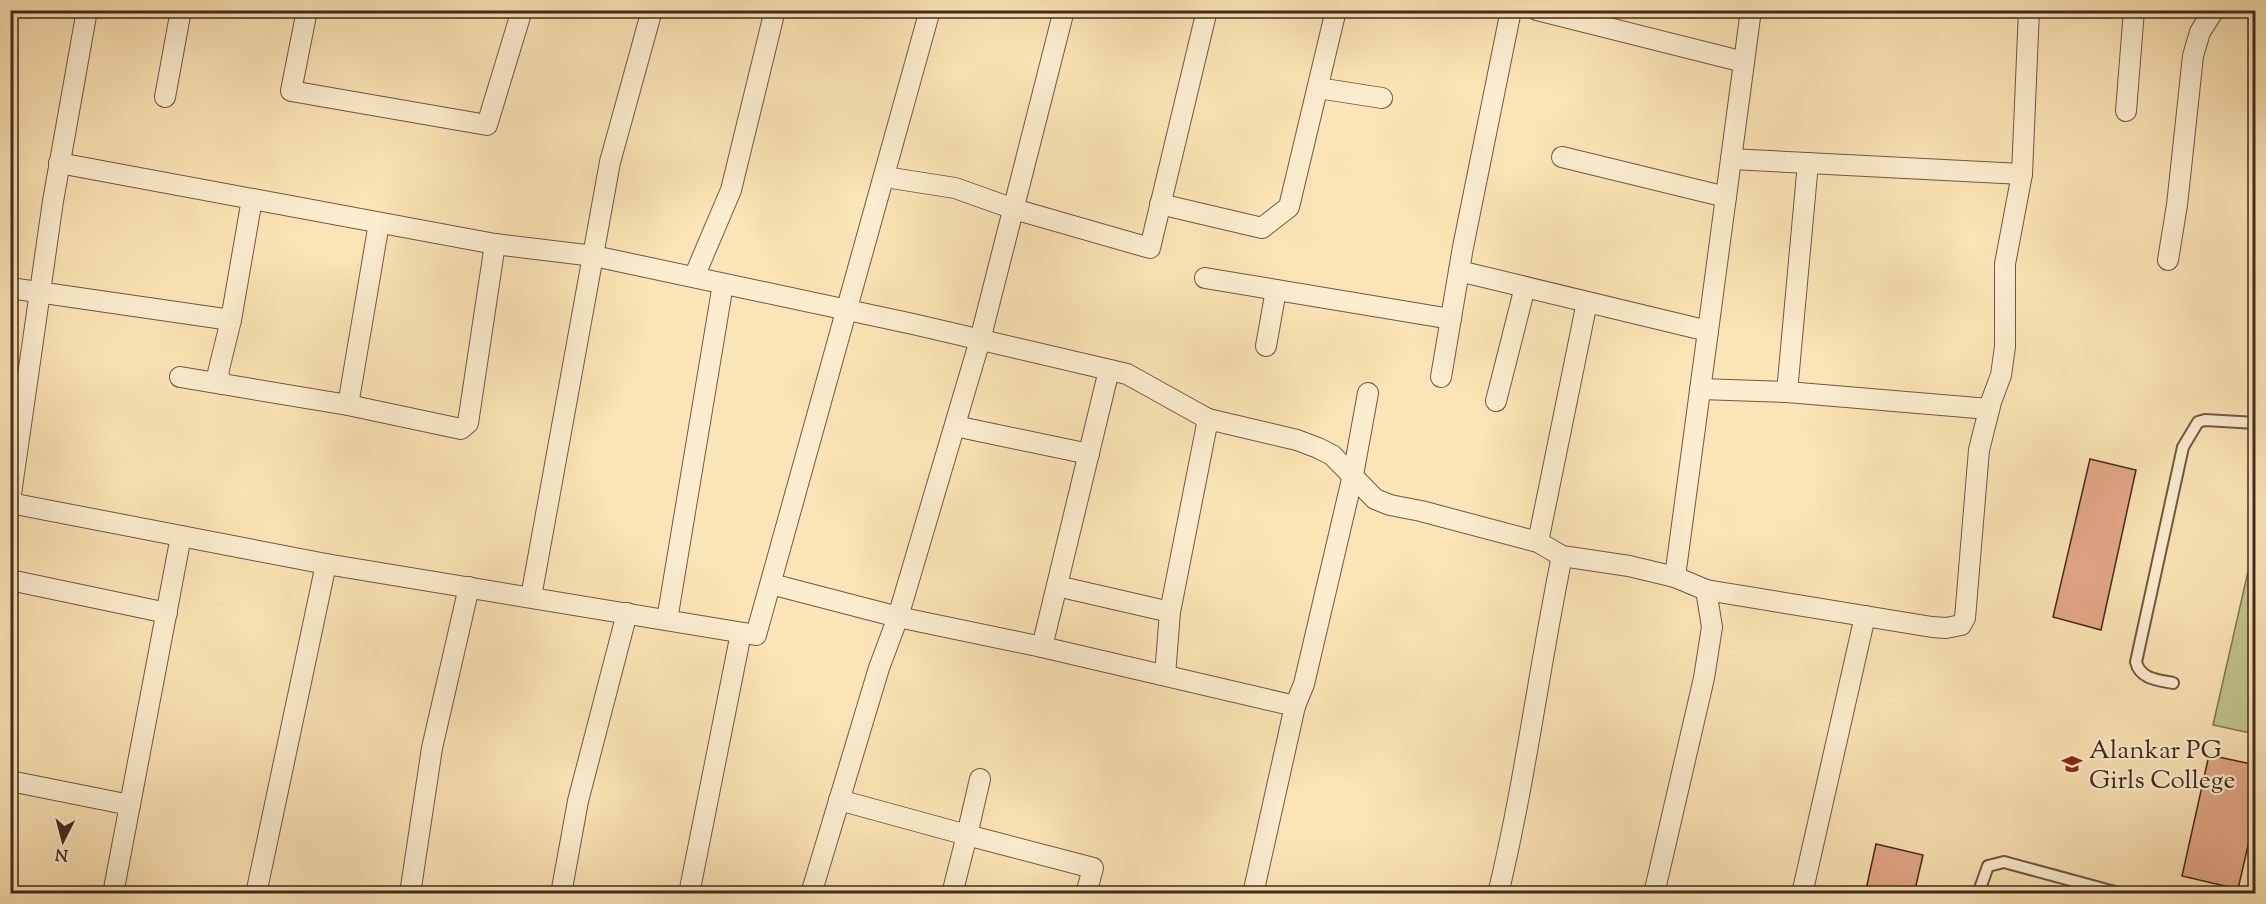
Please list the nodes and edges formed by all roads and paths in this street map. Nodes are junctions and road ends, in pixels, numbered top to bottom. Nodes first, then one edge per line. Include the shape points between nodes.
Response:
1 (87, 10) edge
2 (181, 10) edge
3 (307, 10) edge
4 (522, 10) edge
5 (652, 10) edge
6 (775, 10) edge
7 (930, 10) edge
8 (1064, 10) edge
9 (1207, 10) edge
10 (1336, 10) edge
11 (1511, 10) edge
12 (1537, 10) edge
13 (1751, 10) edge
14 (2029, 10) edge
15 (2134, 10) edge
16 (2214, 10) edge
17 (1744, 62) junction
18 (1317, 88) junction
19 (165, 97) dead end
20 (1382, 98) dead end
21 (2126, 111) dead end
22 (1562, 157) dead end
23 (1731, 159) junction
24 (59, 163) junction
25 (1808, 163) junction
26 (2022, 174) junction
27 (885, 177) junction
28 (1726, 197) junction
29 (252, 199) junction
30 (1160, 204) junction
31 (1014, 209) junction
32 (379, 223) junction
33 (495, 244) junction
34 (594, 256) junction
35 (2168, 260) dead end
36 (1459, 271) junction
37 (694, 278) junction
38 (1205, 278) dead end
39 (723, 284) junction
40 (1525, 287) junction
41 (10, 288) edge
42 (1276, 290) junction
43 (39, 292) junction
44 (1587, 302) junction
45 (846, 310) junction
46 (1451, 319) junction
47 (231, 320) junction
48 (1708, 331) junction
49 (980, 340) junction
50 (1266, 346) dead end
51 (1109, 370) junction
52 (180, 377) dead end
53 (1441, 377) dead end
54 (222, 384) junction
55 (1700, 389) junction
56 (1787, 392) junction
57 (1368, 393) dead end
58 (1496, 401) dead end
59 (348, 405) junction
60 (1989, 408) junction
61 (17, 417) edge
62 (1208, 419) junction
63 (2256, 423) edge
64 (955, 426) junction
65 (1089, 454) junction
66 (1353, 475) junction
67 (10, 502) edge
68 (181, 536) junction
69 (1538, 542) junction
70 (1562, 556) junction
71 (326, 564) junction
72 (1675, 577) junction
73 (10, 580) edge
74 (771, 584) junction
75 (1057, 586) junction
76 (469, 587) junction
77 (1706, 590) junction
78 (531, 597) junction
79 (1170, 612) junction
80 (166, 613) junction
81 (627, 613) junction
82 (1865, 616) junction
83 (898, 617) junction
84 (667, 620) junction
85 (741, 633) junction
86 (1042, 647) junction
87 (1165, 675) junction
88 (2174, 683) dead end
89 (1295, 706) junction
90 (980, 779) dead end
91 (10, 781) edge
92 (839, 801) junction
93 (130, 805) junction
94 (967, 835) junction
95 (113, 894) edge
96 (256, 894) edge
97 (410, 894) edge
98 (561, 894) edge
99 (689, 894) edge
100 (811, 894) edge
101 (952, 894) edge
102 (1086, 894) edge
103 (1253, 894) edge
104 (1498, 894) edge
105 (1654, 894) edge
106 (1802, 894) edge
107 (1978, 894) edge
108 (2122, 894) edge

1 - 24 street
2 - 19 street
3 - 4 street via 291,91 487,124
5 - 34 street via 610,162
6 - 37 street via 731,190
7 - 27 street
8 - 31 street
9 - 30 street
10 - 18 street
11 - 36 street
12 - 17 street
13 - 17 street
14 - 26 street
15 - 21 street
16 - 35 street via 2200,32 2193,56
17 - 23 street
18 - 20 street
18 - 30 street via 1289,207 1262,228
22 - 28 street
23 - 25 street
23 - 28 street
24 - 29 street
24 - 43 street
25 - 26 street
25 - 56 street
26 - 60 street via 2005,264 2003,365
27 - 31 street via 956,188
27 - 45 street
28 - 48 street
29 - 32 street
29 - 47 street
30 - 31 street via 1149,248
31 - 49 street
32 - 33 street
32 - 59 street
33 - 34 street
33 - 59 street via 468,423 461,429
34 - 37 street
34 - 78 street
36 - 40 street
36 - 46 street
37 - 39 street
38 - 42 street
39 - 45 street
39 - 84 street
40 - 44 street
40 - 58 street
41 - 43 street
42 - 46 street
42 - 50 street
43 - 47 street
43 - 61 street
44 - 48 street
44 - 69 street
45 - 49 street
45 - 74 street
46 - 53 street
47 - 54 street via 218,373
48 - 55 street
49 - 51 street
49 - 64 street
51 - 62 street via 1127,374
51 - 65 street
52 - 54 street
54 - 59 street
55 - 56 street
55 - 72 street
56 - 60 street
57 - 66 street
60 - 82 street via 1979,450 1965,618 1961,625 1946,628
61 - 67 street
62 - 66 street via 1308,444 1332,455
62 - 79 street
63 - 88 lane via 2215,418 2198,422 2183,447 2136,662 2137,669 2147,677
64 - 65 street
64 - 83 street
65 - 75 street
66 - 69 street via 1375,499 1390,505
66 - 89 street via 1304,684
67 - 68 street
68 - 71 street
68 - 80 street
69 - 70 street
70 - 72 street
70 - 104 street
71 - 76 street
71 - 96 street
72 - 77 street
73 - 80 street
74 - 83 street
74 - 85 street via 756,635
75 - 79 street
75 - 86 street
76 - 78 street
76 - 97 street via 432,748
77 - 82 street
77 - 105 street via 1712,627 1704,678
78 - 81 street
79 - 87 street
80 - 93 street
81 - 84 street
81 - 98 street via 578,801
82 - 106 street
83 - 86 street
83 - 92 street
84 - 85 street
85 - 99 street
86 - 87 street
87 - 89 street
89 - 103 street
90 - 94 street
91 - 93 street
92 - 94 street
92 - 100 street
93 - 95 street
94 - 101 street
94 - 102 street via 1093,868
107 - 108 lane via 1988,866 2004,861

